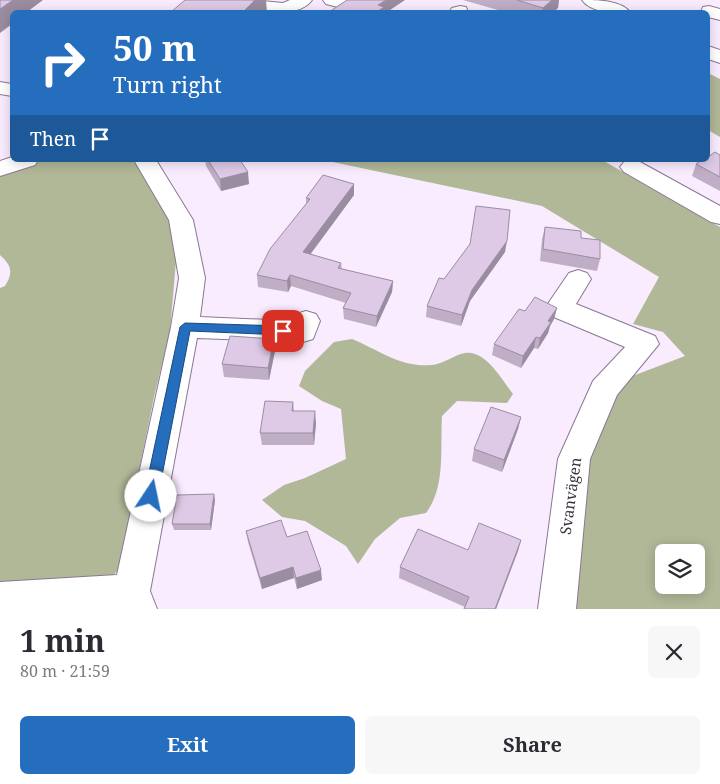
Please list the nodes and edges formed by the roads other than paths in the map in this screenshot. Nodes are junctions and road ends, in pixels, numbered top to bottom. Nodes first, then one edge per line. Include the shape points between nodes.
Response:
1 (202, 0) edge
2 (303, 0) edge
3 (332, 0) edge
4 (591, 0) edge
5 (368, 10) edge
6 (617, 10) edge
7 (20, 162) edge
8 (146, 162) edge
9 (632, 166) dead end
10 (0, 169) edge
11 (720, 216) edge
12 (578, 279) dead end
13 (306, 321) dead end
14 (185, 327) junction
15 (0, 600) edge
16 (135, 600) edge
17 (557, 609) edge

1 - 2 street via 286,9
3 - 5 street
4 - 6 street
7 - 10 street
8 - 14 street via 181,220 192,278
9 - 11 street
12 - 17 street, Svanvägen via 559,308 645,344 604,389 574,458
13 - 14 street via 303,332
14 - 16 street
15 - 16 street

